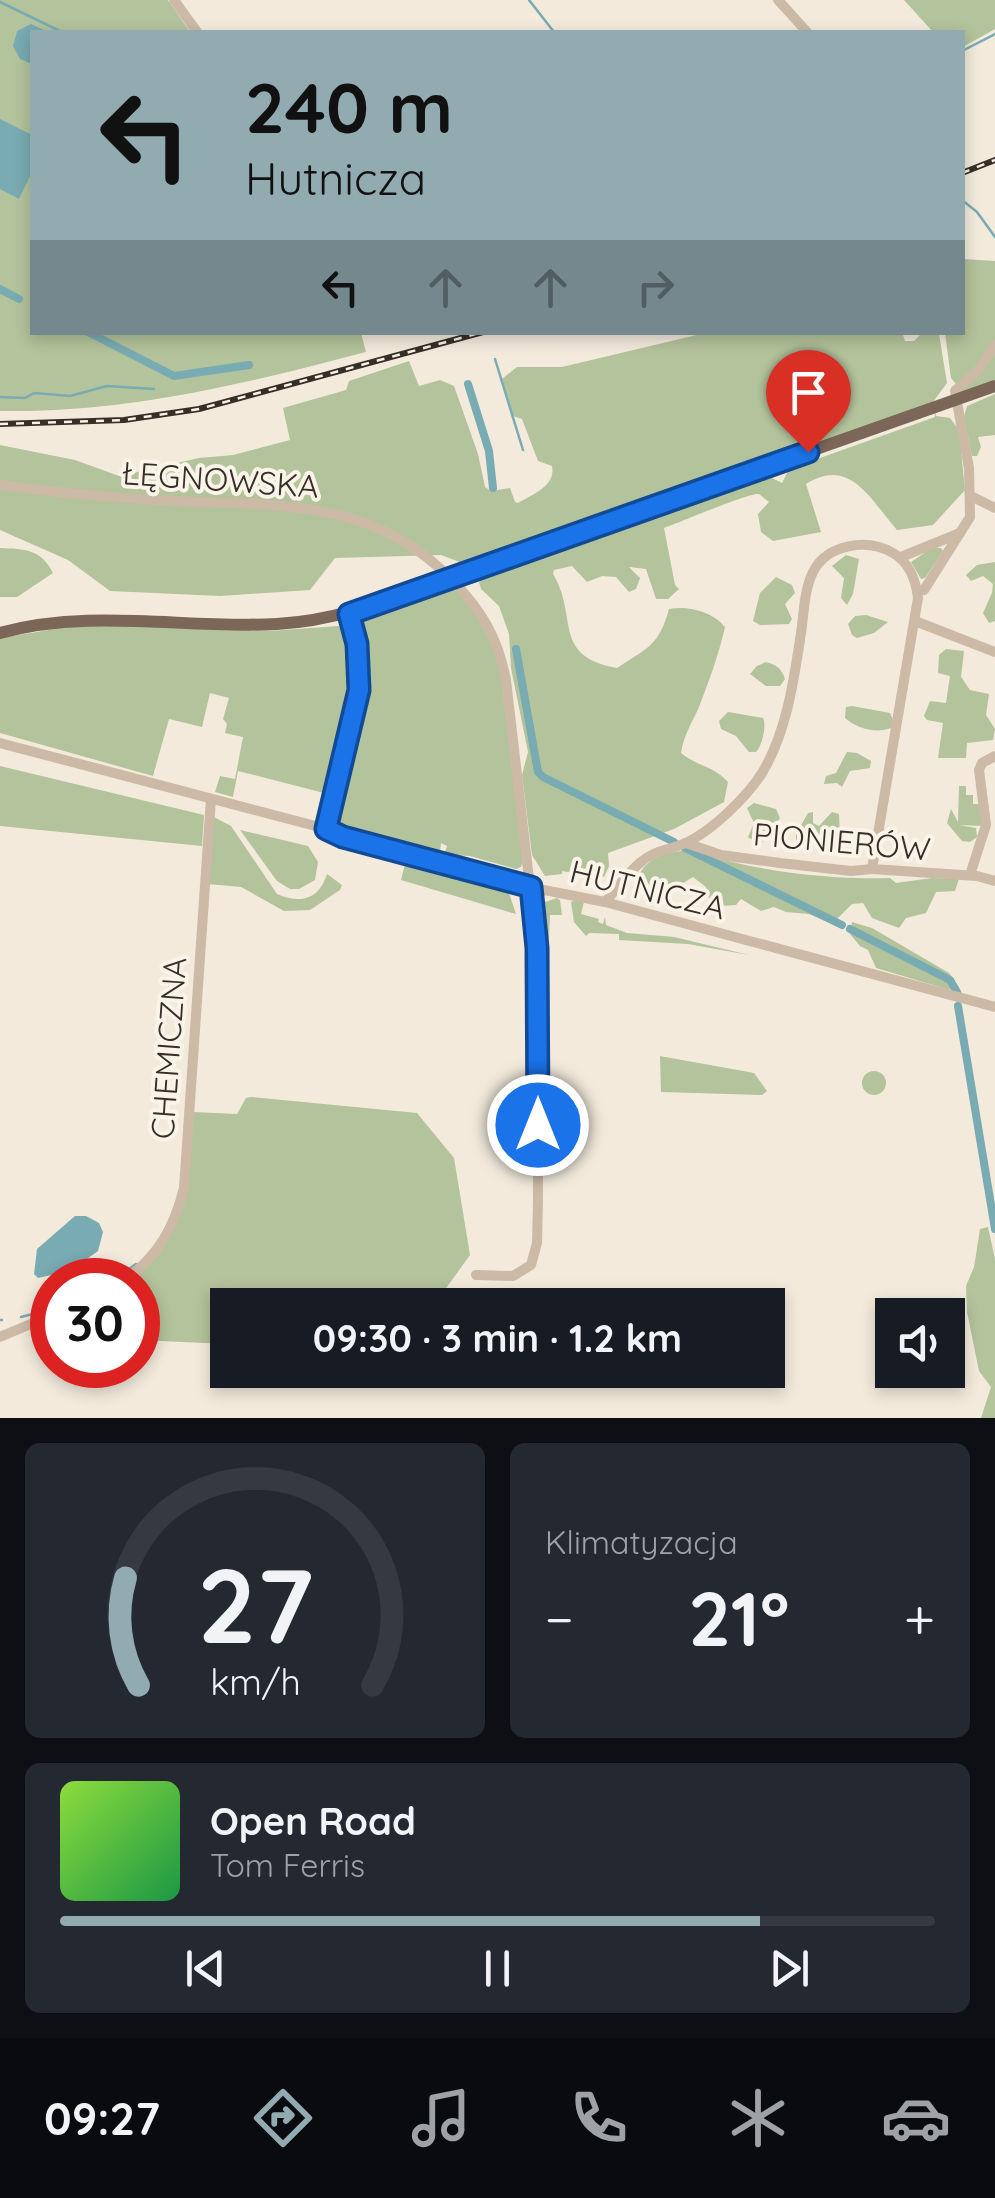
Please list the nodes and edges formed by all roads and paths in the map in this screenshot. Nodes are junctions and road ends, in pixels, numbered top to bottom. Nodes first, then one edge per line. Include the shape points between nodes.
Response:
1 (174, 0) edge
2 (778, 0) edge
3 (196, 30) edge
4 (805, 30) edge
5 (995, 345) edge
6 (995, 386) edge
7 (956, 400) junction
8 (0, 484) edge
9 (971, 496) junction
10 (995, 508) edge
11 (961, 533) junction
12 (901, 558) junction
13 (917, 592) junction
14 (349, 614) junction
15 (915, 620) junction
16 (0, 634) edge
17 (995, 652) edge
18 (0, 743) edge
19 (995, 756) edge
20 (211, 799) junction
21 (326, 829) junction
22 (686, 843) junction
23 (872, 868) junction
24 (970, 875) junction
25 (995, 881) edge
26 (531, 887) junction
27 (606, 902) junction
28 (995, 1007) edge
29 (150, 1258) edge
30 (476, 1275) dead end
31 (30, 1324) edge
32 (0, 1337) edge

1 - 3 street
2 - 4 street
5 - 7 street via 956,387
6 - 7 main road
7 - 9 street
7 - 14 main road, bridge
8 - 26 street, ŁĘGNOWSKA via 308,507 363,520 435,562 476,606 498,646
9 - 10 street
9 - 11 street
11 - 12 street
11 - 13 street
12 - 13 street
12 - 22 street via 865,544 832,552 816,566 790,696 770,756 739,802
13 - 15 street
14 - 16 main road via 275,624 59,621
14 - 21 street via 359,690
15 - 17 street
15 - 23 street
18 - 20 street, HUTNICZA
19 - 24 street via 978,770 986,825
20 - 21 street, HUTNICZA
20 - 29 street, CHEMICZNA via 184,1188 165,1240
21 - 26 street, HUTNICZA
22 - 23 street, PIONIERÓW via 780,864
22 - 27 street via 642,860
23 - 24 street, PIONIERÓW
24 - 25 street, PIONIERÓW
26 - 27 street, HUTNICZA
26 - 30 street, ŁĘGNOWSKA via 537,1242 531,1266 520,1273
27 - 28 street, HUTNICZA
31 - 32 street

